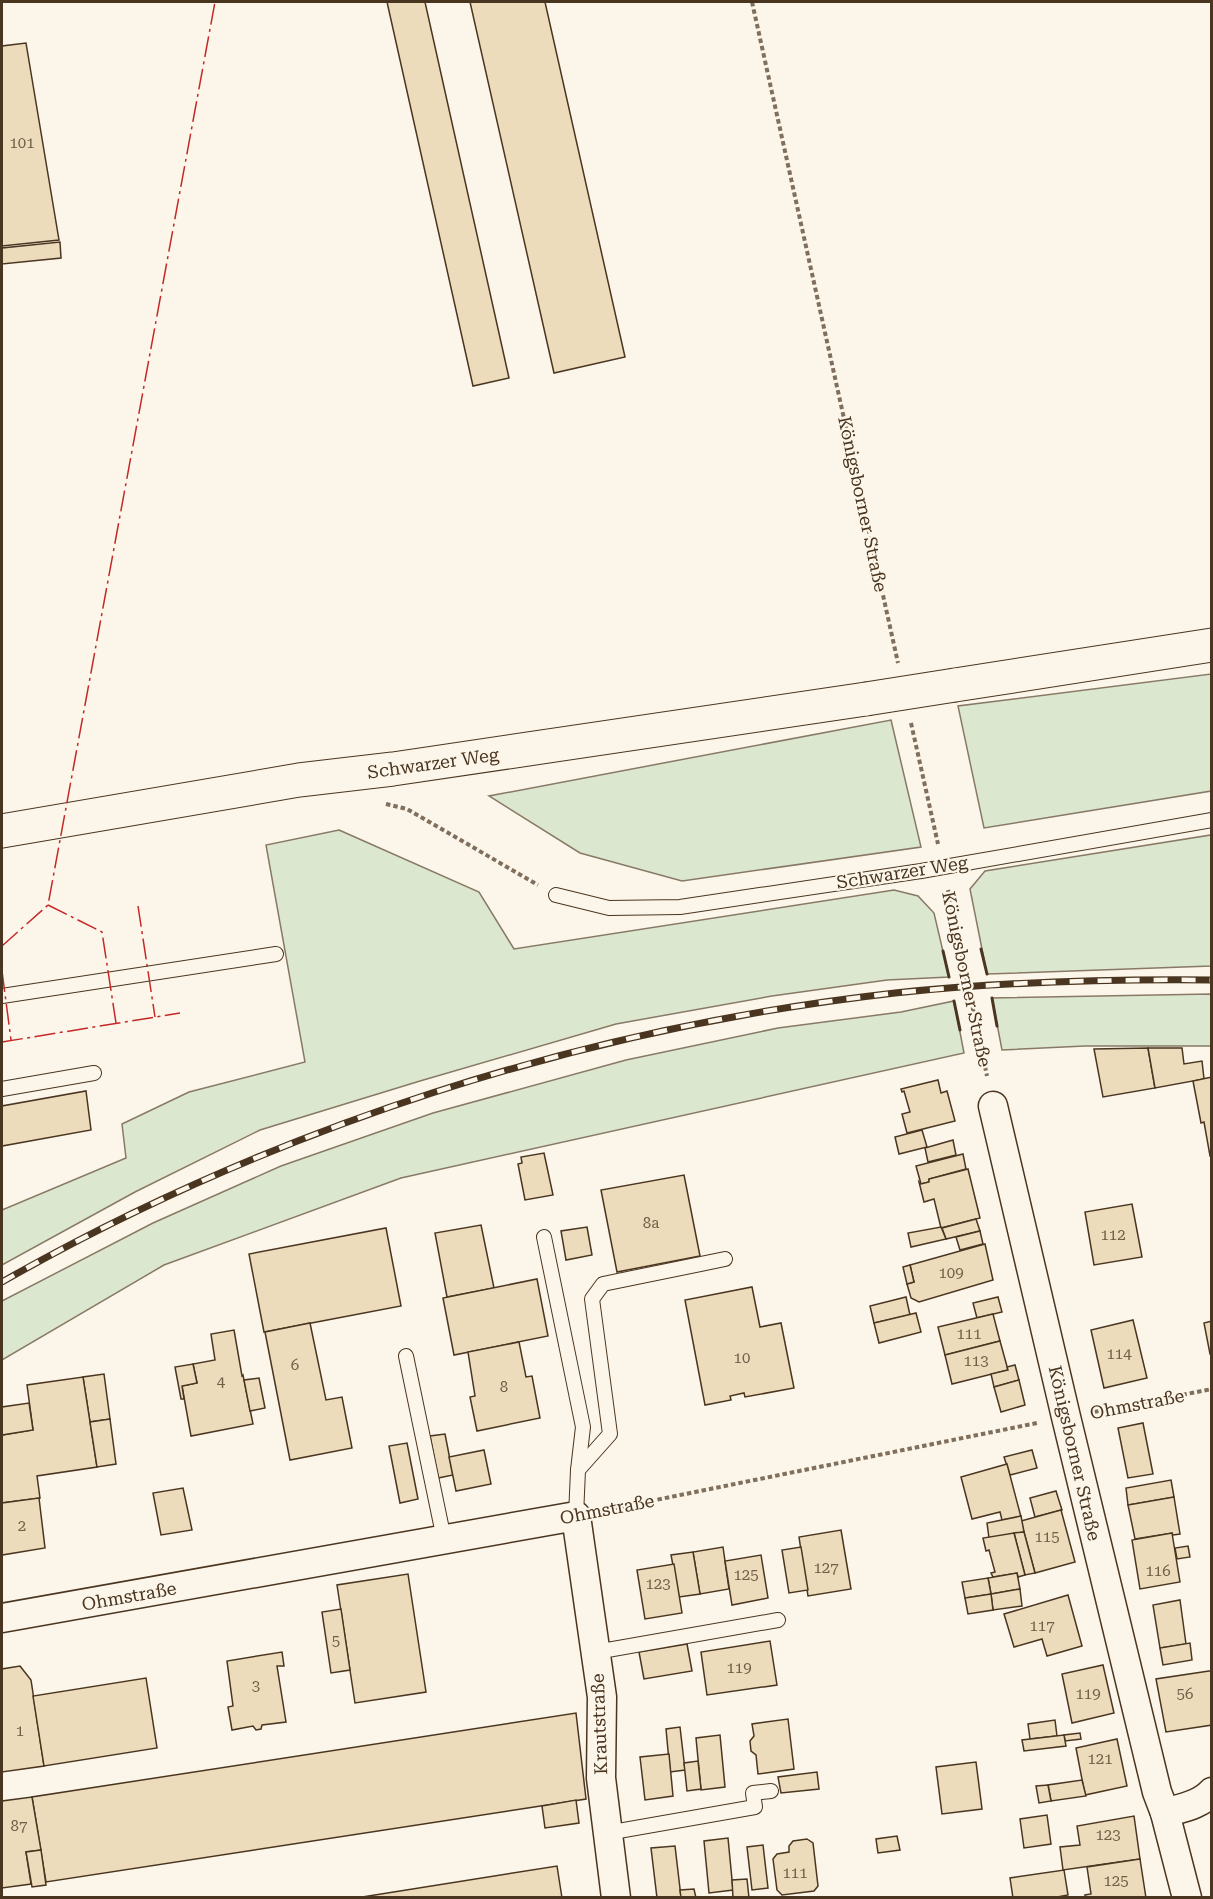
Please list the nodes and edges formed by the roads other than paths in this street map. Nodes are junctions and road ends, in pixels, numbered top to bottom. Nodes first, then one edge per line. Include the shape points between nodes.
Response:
1 (1212, 645) edge
2 (1212, 819) edge
3 (2, 831) edge
4 (556, 895) road end
5 (276, 954) dead end
6 (2, 996) edge
7 (94, 1073) dead end
8 (2, 1089) edge
9 (993, 1106) road end
10 (544, 1237) dead end
11 (724, 1259) dead end
12 (406, 1356) dead end
13 (578, 1470) junction
14 (576, 1516) junction
15 (444, 1539) junction
16 (2, 1618) edge
17 (778, 1620) dead end
18 (596, 1652) junction
19 (771, 1791) dead end
20 (1212, 1792) edge
21 (1165, 1813) junction
22 (607, 1833) junction
23 (616, 1898) edge
24 (1187, 1898) edge

1 - 3 street, Schwarzer Weg, bridge via 299,780
2 - 4 lane, Schwarzer Weg via 680,906 609,908
5 - 6 lane
7 - 8 lane
9 - 21 street, Königsborner Straße
10 - 13 lane via 583,1427
11 - 13 lane via 603,1284 592,1299 610,1434
12 - 15 lane
13 - 14 lane
14 - 15 street, Ohmstraße
14 - 18 street, Krautstraße
15 - 16 street, Ohmstraße
17 - 18 lane
18 - 22 street, Krautstraße via 602,1697 601,1778
19 - 22 lane via 753,1792 755,1807
20 - 21 street via 1189,1806
21 - 24 street, Königsborner Straße
22 - 23 street, Krautstraße

